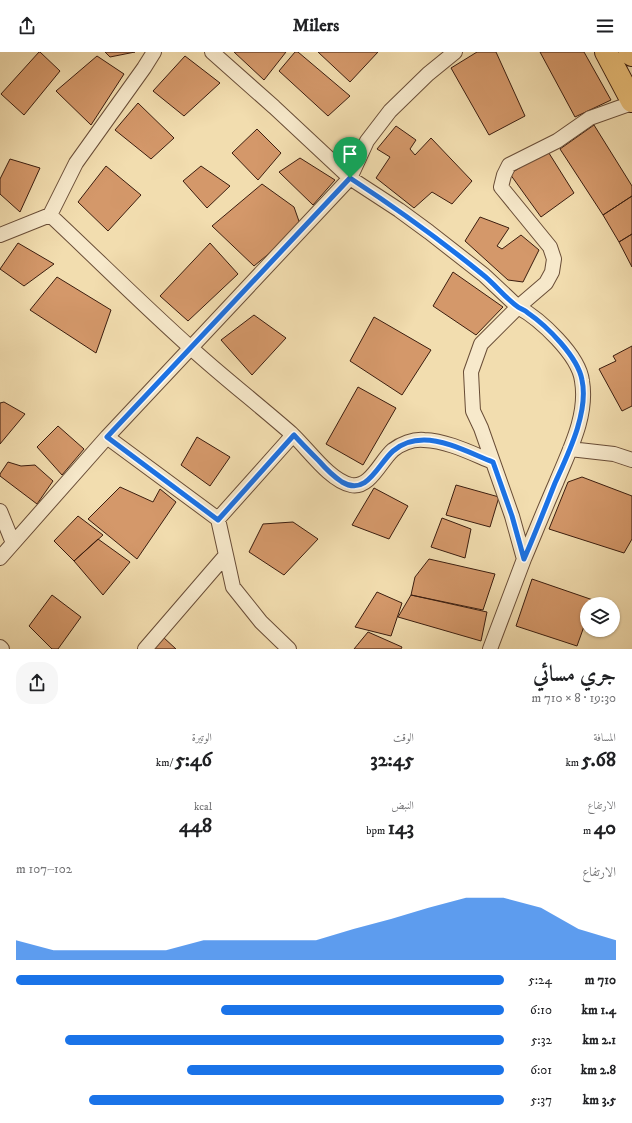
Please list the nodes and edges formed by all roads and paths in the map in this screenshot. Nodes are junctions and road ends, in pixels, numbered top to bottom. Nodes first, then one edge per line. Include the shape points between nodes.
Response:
1 (154, 52) edge
2 (212, 52) edge
3 (455, 52) edge
4 (606, 52) edge
5 (630, 52) edge
6 (632, 55) edge
7 (632, 102) edge
8 (350, 178) junction
9 (50, 215) junction
10 (0, 235) edge
11 (518, 307) junction
12 (191, 348) junction
13 (294, 435) junction
14 (107, 437) junction
15 (570, 449) junction
16 (632, 460) edge
17 (493, 462) junction
18 (0, 511) edge
19 (218, 520) junction
20 (13, 543) junction
21 (226, 555) junction
22 (0, 558) edge
23 (524, 559) junction
24 (145, 649) edge
25 (289, 649) edge
26 (490, 649) edge

1 - 9 street via 76,163
2 - 8 street
3 - 8 street via 390,111 367,141
4 - 7 main road
5 - 6 main road
7 - 11 street via 590,118 557,140 509,165 501,187 550,246 554,259 552,272 546,283
8 - 11 street via 429,232 484,275
8 - 12 street
9 - 10 street
9 - 12 street
11 - 15 street via 528,312 552,334 577,364 583,396 578,430
11 - 17 street via 481,344 471,372 473,411
12 - 13 street
12 - 14 street
13 - 17 street via 331,474 353,486 367,481 392,451 411,442 423,440 445,443
13 - 19 street
14 - 19 street
14 - 20 street
15 - 16 street via 614,454
15 - 23 street
17 - 23 street
18 - 20 street
19 - 21 street
20 - 22 street
21 - 24 street
21 - 25 street via 233,586 261,622
23 - 26 street

